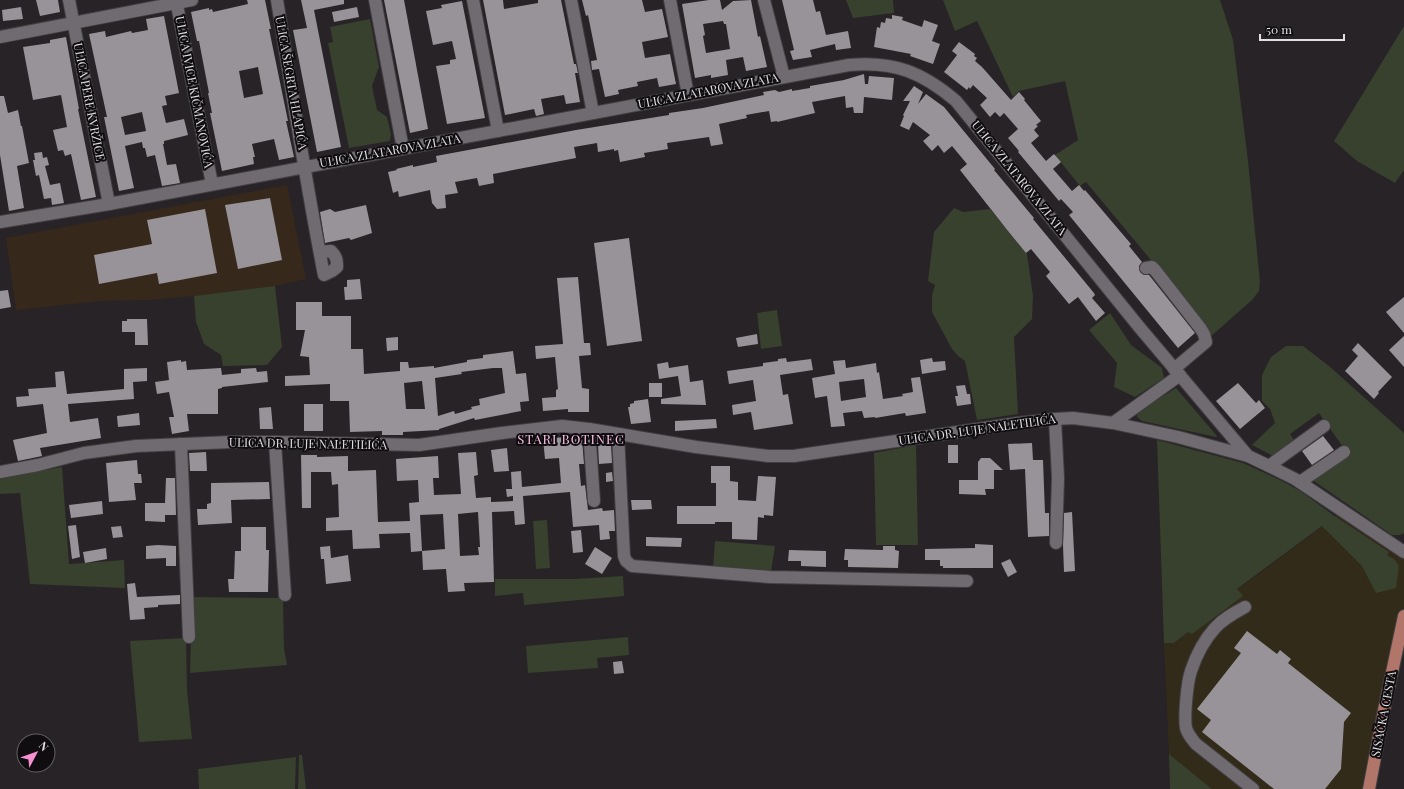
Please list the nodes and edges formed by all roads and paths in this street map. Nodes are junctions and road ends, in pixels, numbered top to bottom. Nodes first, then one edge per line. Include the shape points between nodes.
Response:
1 (70, 0) edge
2 (192, 0) edge
3 (277, 0) edge
4 (375, 0) edge
5 (473, 0) edge
6 (571, 0) edge
7 (670, 0) edge
8 (764, 0) edge
9 (176, 1) edge
10 (74, 23) junction
11 (0, 37) edge
12 (784, 77) junction
13 (688, 95) junction
14 (593, 113) junction
15 (498, 131) junction
16 (403, 149) junction
17 (305, 167) junction
18 (212, 184) junction
19 (109, 204) junction
20 (0, 222) edge
21 (320, 252) dead end
22 (1146, 268) dead end
23 (1177, 372) junction
24 (1055, 419) junction
25 (1112, 423) junction
26 (1324, 426) dead end
27 (589, 429) junction
28 (618, 434) junction
29 (275, 442) junction
30 (181, 444) junction
31 (1344, 452) dead end
32 (1248, 456) junction
33 (1269, 466) junction
34 (0, 472) edge
35 (1300, 482) junction
36 (594, 501) dead end
37 (1056, 543) dead end
38 (1404, 552) edge
39 (967, 581) dead end
40 (285, 595) dead end
41 (1245, 607) dead end
42 (1404, 616) edge
43 (189, 637) dead end
44 (1253, 789) edge
45 (1369, 789) edge

1 - 10 street, ULICA PERE KVRŽICE
2 - 9 street
3 - 17 street, ULICA ŠEGRTA HLAPIĆA
4 - 16 street
5 - 15 street
6 - 14 street
7 - 13 street
8 - 12 street
9 - 10 street
9 - 18 street, ULICA IVICE KIČMANOVIĆA
10 - 11 street
10 - 19 street, ULICA PERE KVRŽICE
12 - 13 street, ULICA ZLATAROVA ZLATA
12 - 23 street, ULICA ZLATAROVA ZLATA via 849,65 879,64 912,72 944,90 966,112
13 - 14 street, ULICA ZLATAROVA ZLATA
14 - 15 street, ULICA ZLATAROVA ZLATA
15 - 16 street, ULICA ZLATAROVA ZLATA
16 - 17 street, ULICA ZLATAROVA ZLATA
17 - 18 street, ULICA ZLATAROVA ZLATA
17 - 21 street, ULICA ŠEGRTA HLAPIĆA
18 - 19 street, ULICA ZLATAROVA ZLATA
19 - 20 street, ULICA ZLATAROVA ZLATA
22 - 23 street via 1152,267 1155,270 1205,336 1206,342
23 - 25 street
23 - 32 street, ULICA ZLATAROVA ZLATA
24 - 25 street, ULICA DR. LUJE NALETILIĆA via 1073,418
24 - 28 street, ULICA DR. LUJE NALETILIĆA via 1019,422 794,456 768,456
24 - 37 street via 1058,478
25 - 32 street, ULICA DR. LUJE NALETILIĆA
26 - 33 street
27 - 28 street, ULICA DR. LUJE NALETILIĆA
27 - 29 street, ULICA DR. LUJE NALETILIĆA via 547,427 419,445
27 - 36 street
28 - 39 street via 624,556 626,562 632,566 770,577
29 - 30 street, ULICA DR. LUJE NALETILIĆA
29 - 40 street
30 - 34 street, ULICA DR. LUJE NALETILIĆA via 109,449
30 - 43 street
31 - 35 street
32 - 33 street, ULICA DR. LUJE NALETILIĆA
33 - 35 street, ULICA DR. LUJE NALETILIĆA
35 - 38 street, ULICA DR. LUJE NALETILIĆA
41 - 44 street via 1223,620 1202,645 1191,671 1186,728 1196,744
42 - 45 main road, SISAČKA CESTA

